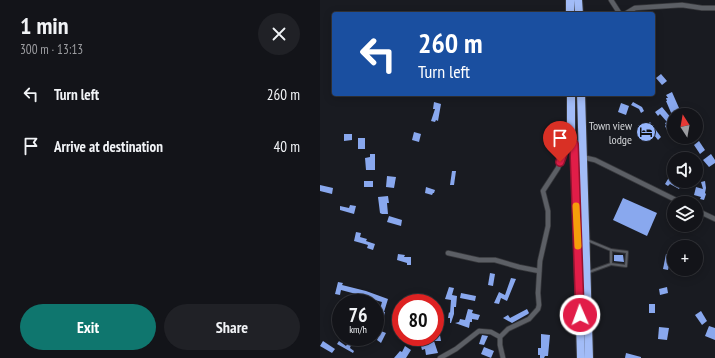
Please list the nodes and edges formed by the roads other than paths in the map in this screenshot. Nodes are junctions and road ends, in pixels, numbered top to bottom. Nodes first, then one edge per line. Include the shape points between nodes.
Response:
1 (570, 0) edge
2 (578, 0) edge
3 (611, 0) edge
4 (715, 8) edge
5 (570, 12) edge
6 (579, 12) edge
7 (619, 12) edge
8 (629, 12) edge
9 (571, 96) edge
10 (581, 96) edge
11 (571, 141) junction
12 (579, 157) junction
13 (668, 196) edge
14 (703, 214) edge
15 (715, 220) edge
16 (586, 239) junction
17 (611, 250) junction
18 (448, 252) dead end
19 (611, 264) junction
20 (539, 272) junction
21 (587, 273) junction
22 (500, 337) junction
23 (440, 358) edge
24 (502, 358) edge
25 (581, 358) edge
26 (589, 358) edge

1 - 5 highway
2 - 6 highway
3 - 7 street
4 - 8 street via 682,5 636,8
9 - 11 highway
10 - 12 highway
11 - 12 highway
11 - 20 street via 566,145 558,168 543,191 548,211 548,226
12 - 13 street via 595,160
12 - 16 highway
12 - 25 highway
14 - 15 street
16 - 17 lane
16 - 21 highway
17 - 19 lane
17 - 19 lane via 627,252 626,266
18 - 20 street via 479,260 495,260
19 - 21 lane
20 - 22 street via 538,309
21 - 26 highway
22 - 23 street via 491,332 479,331
22 - 24 street

